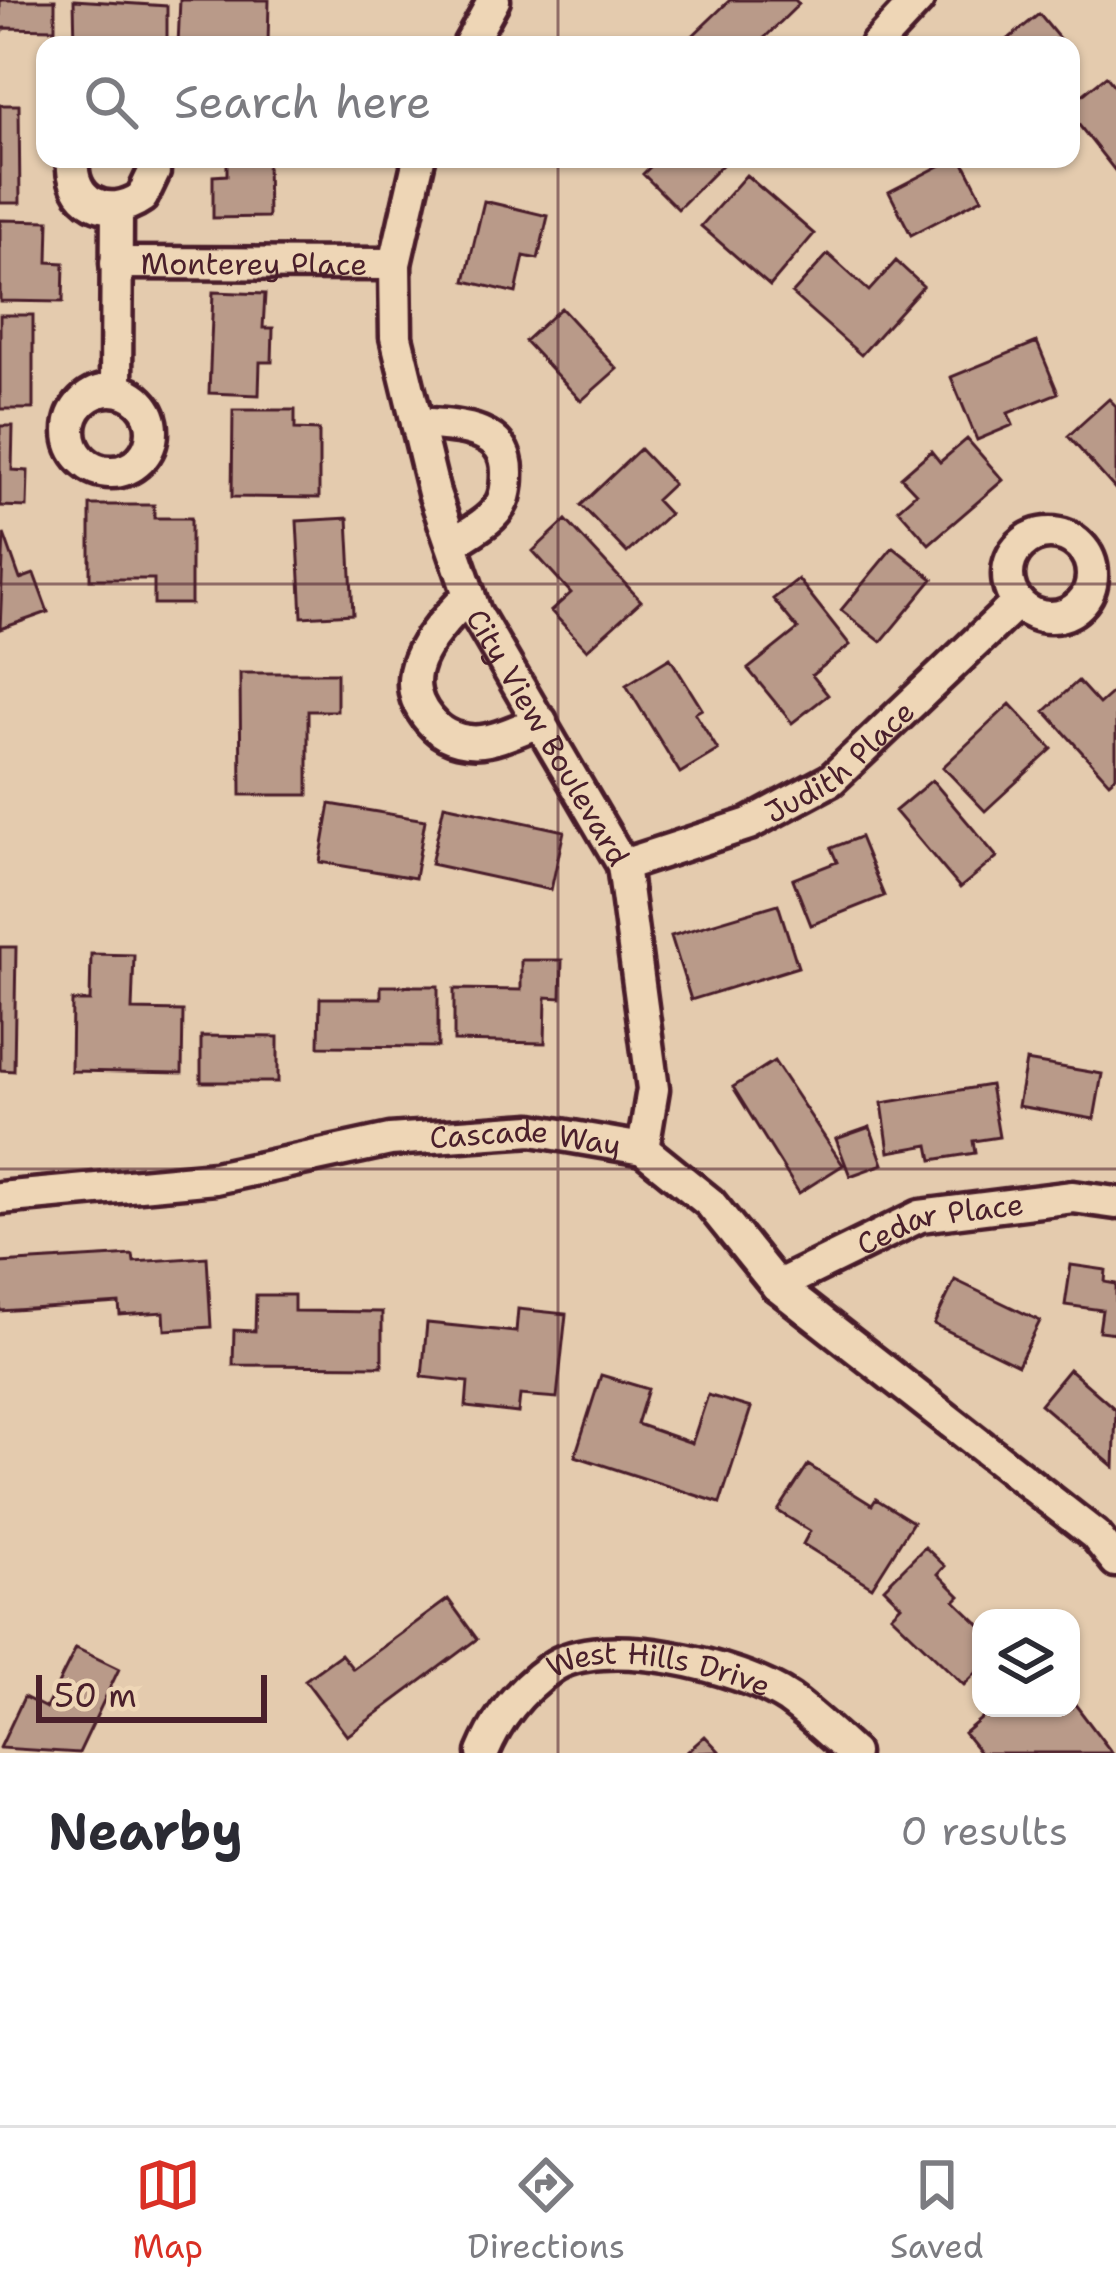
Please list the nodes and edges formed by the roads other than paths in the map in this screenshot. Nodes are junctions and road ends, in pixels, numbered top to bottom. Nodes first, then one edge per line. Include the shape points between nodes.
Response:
1 (494, 0) edge
2 (918, 0) edge
3 (474, 36) edge
4 (884, 36) edge
5 (75, 168) edge
6 (154, 168) edge
7 (417, 168) edge
8 (117, 209) junction
9 (116, 263) junction
10 (394, 264) junction
11 (116, 390) dead end
12 (417, 424) junction
13 (452, 544) junction
14 (470, 595) junction
15 (1018, 602) dead end
16 (541, 721) junction
17 (623, 865) junction
18 (643, 1149) junction
19 (0, 1198) edge
20 (1116, 1203) edge
21 (777, 1286) junction
22 (1116, 1561) edge
23 (483, 1753) edge
24 (852, 1753) edge

1 - 3 street
2 - 4 street
5 - 8 street, Monterey Place via 89,202
6 - 8 street, Monterey Place via 142,197
7 - 10 street, City View Boulevard
8 - 9 street, Monterey Place
9 - 10 street, Monterey Place
9 - 11 street, Monterey Place
10 - 12 street, City View Boulevard via 396,337
12 - 13 street, City View Boulevard
12 - 13 street via 466,427 496,440 507,461 507,495
13 - 14 street, City View Boulevard
14 - 16 street, City View Boulevard
14 - 16 street via 431,635 411,680 418,710 446,737 485,741
15 - 17 street, Judith Place via 831,780 749,824
16 - 17 street, City View Boulevard
17 - 18 street, City View Boulevard via 652,1089
18 - 19 street, Cascade Way via 532,1130 390,1140 215,1178
18 - 21 street, Cascade Way via 710,1203
20 - 21 street, Cedar Place via 1073,1197 920,1216
21 - 22 street, Cascade Way via 1095,1534
23 - 24 street, West Hills Drive via 496,1720 554,1665 629,1652 702,1662 786,1697

